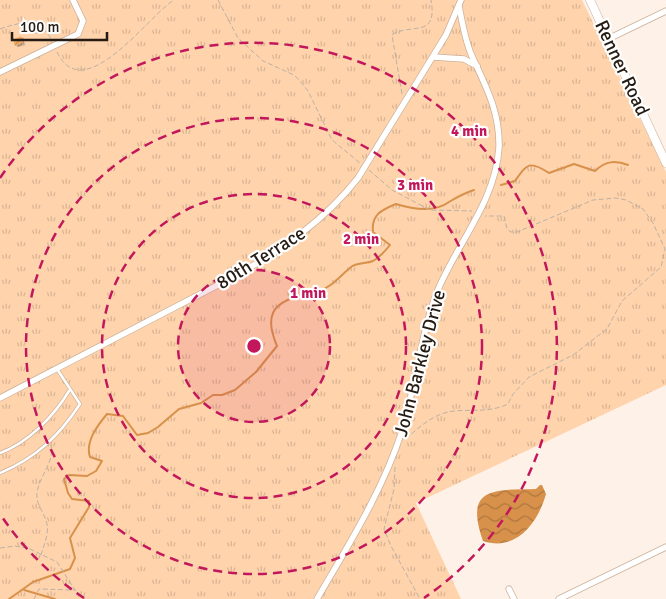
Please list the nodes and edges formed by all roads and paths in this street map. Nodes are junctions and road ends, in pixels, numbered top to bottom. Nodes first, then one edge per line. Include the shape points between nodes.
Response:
1 (73, 0) edge
2 (174, 0) edge
3 (218, 0) edge
4 (431, 0) edge
5 (590, 0) edge
6 (460, 3) edge
7 (666, 11) edge
8 (0, 29) edge
9 (50, 37) dead end
10 (608, 39) junction
11 (56, 49) dead end
12 (433, 57) junction
13 (478, 67) junction
14 (0, 72) edge
15 (407, 99) junction
16 (666, 163) edge
17 (366, 167) junction
18 (478, 213) junction
19 (57, 369) junction
20 (70, 391) junction
21 (0, 398) edge
22 (404, 441) dead end
23 (51, 442) junction
24 (0, 453) edge
25 (396, 459) dead end
26 (0, 473) edge
27 (666, 547) edge
28 (0, 548) edge
29 (41, 555) junction
30 (509, 589) dead end
31 (75, 590) junction
32 (34, 599) edge
33 (85, 599) edge
34 (316, 599) edge
35 (420, 599) edge
36 (514, 599) edge
37 (558, 599) edge

1 - 14 street via 83,21 78,34
2 - 11 path via 129,43 95,66 71,69 62,62
3 - 17 path via 244,44 263,61 300,81 332,140
4 - 15 path via 432,15 427,25 422,29 398,32 391,38 400,91
5 - 10 main road, Renner Road
6 - 12 street, 80th Terrace
6 - 13 street, John Barkley Drive via 468,44
7 - 10 street
8 - 9 path via 29,22 39,26
10 - 16 main road, Renner Road
12 - 13 street via 464,59
12 - 15 street, 80th Terrace
13 - 18 street, John Barkley Drive via 496,111 499,146 493,182
15 - 17 street, 80th Terrace
17 - 18 path via 392,190 430,210
17 - 19 street, 80th Terrace via 326,214 286,246
18 - 22 path via 487,216 501,214 506,218 507,229 517,232 592,200 626,200 642,208 653,223 665,249 663,262 622,301 602,333 573,355 529,377 508,404 490,411 448,412 425,422
18 - 34 street, John Barkley Drive via 447,269 428,319 392,460 372,504
19 - 20 lane
19 - 21 street, 80th Terrace
20 - 23 lane via 80,404
20 - 24 lane via 50,418 21,442
23 - 26 lane via 20,465
23 - 29 path via 53,454 37,492 47,525
25 - 35 path via 394,489 384,529
27 - 37 street
28 - 29 path via 15,546
29 - 31 path via 57,562
30 - 36 street
31 - 32 path via 39,589
31 - 33 path

